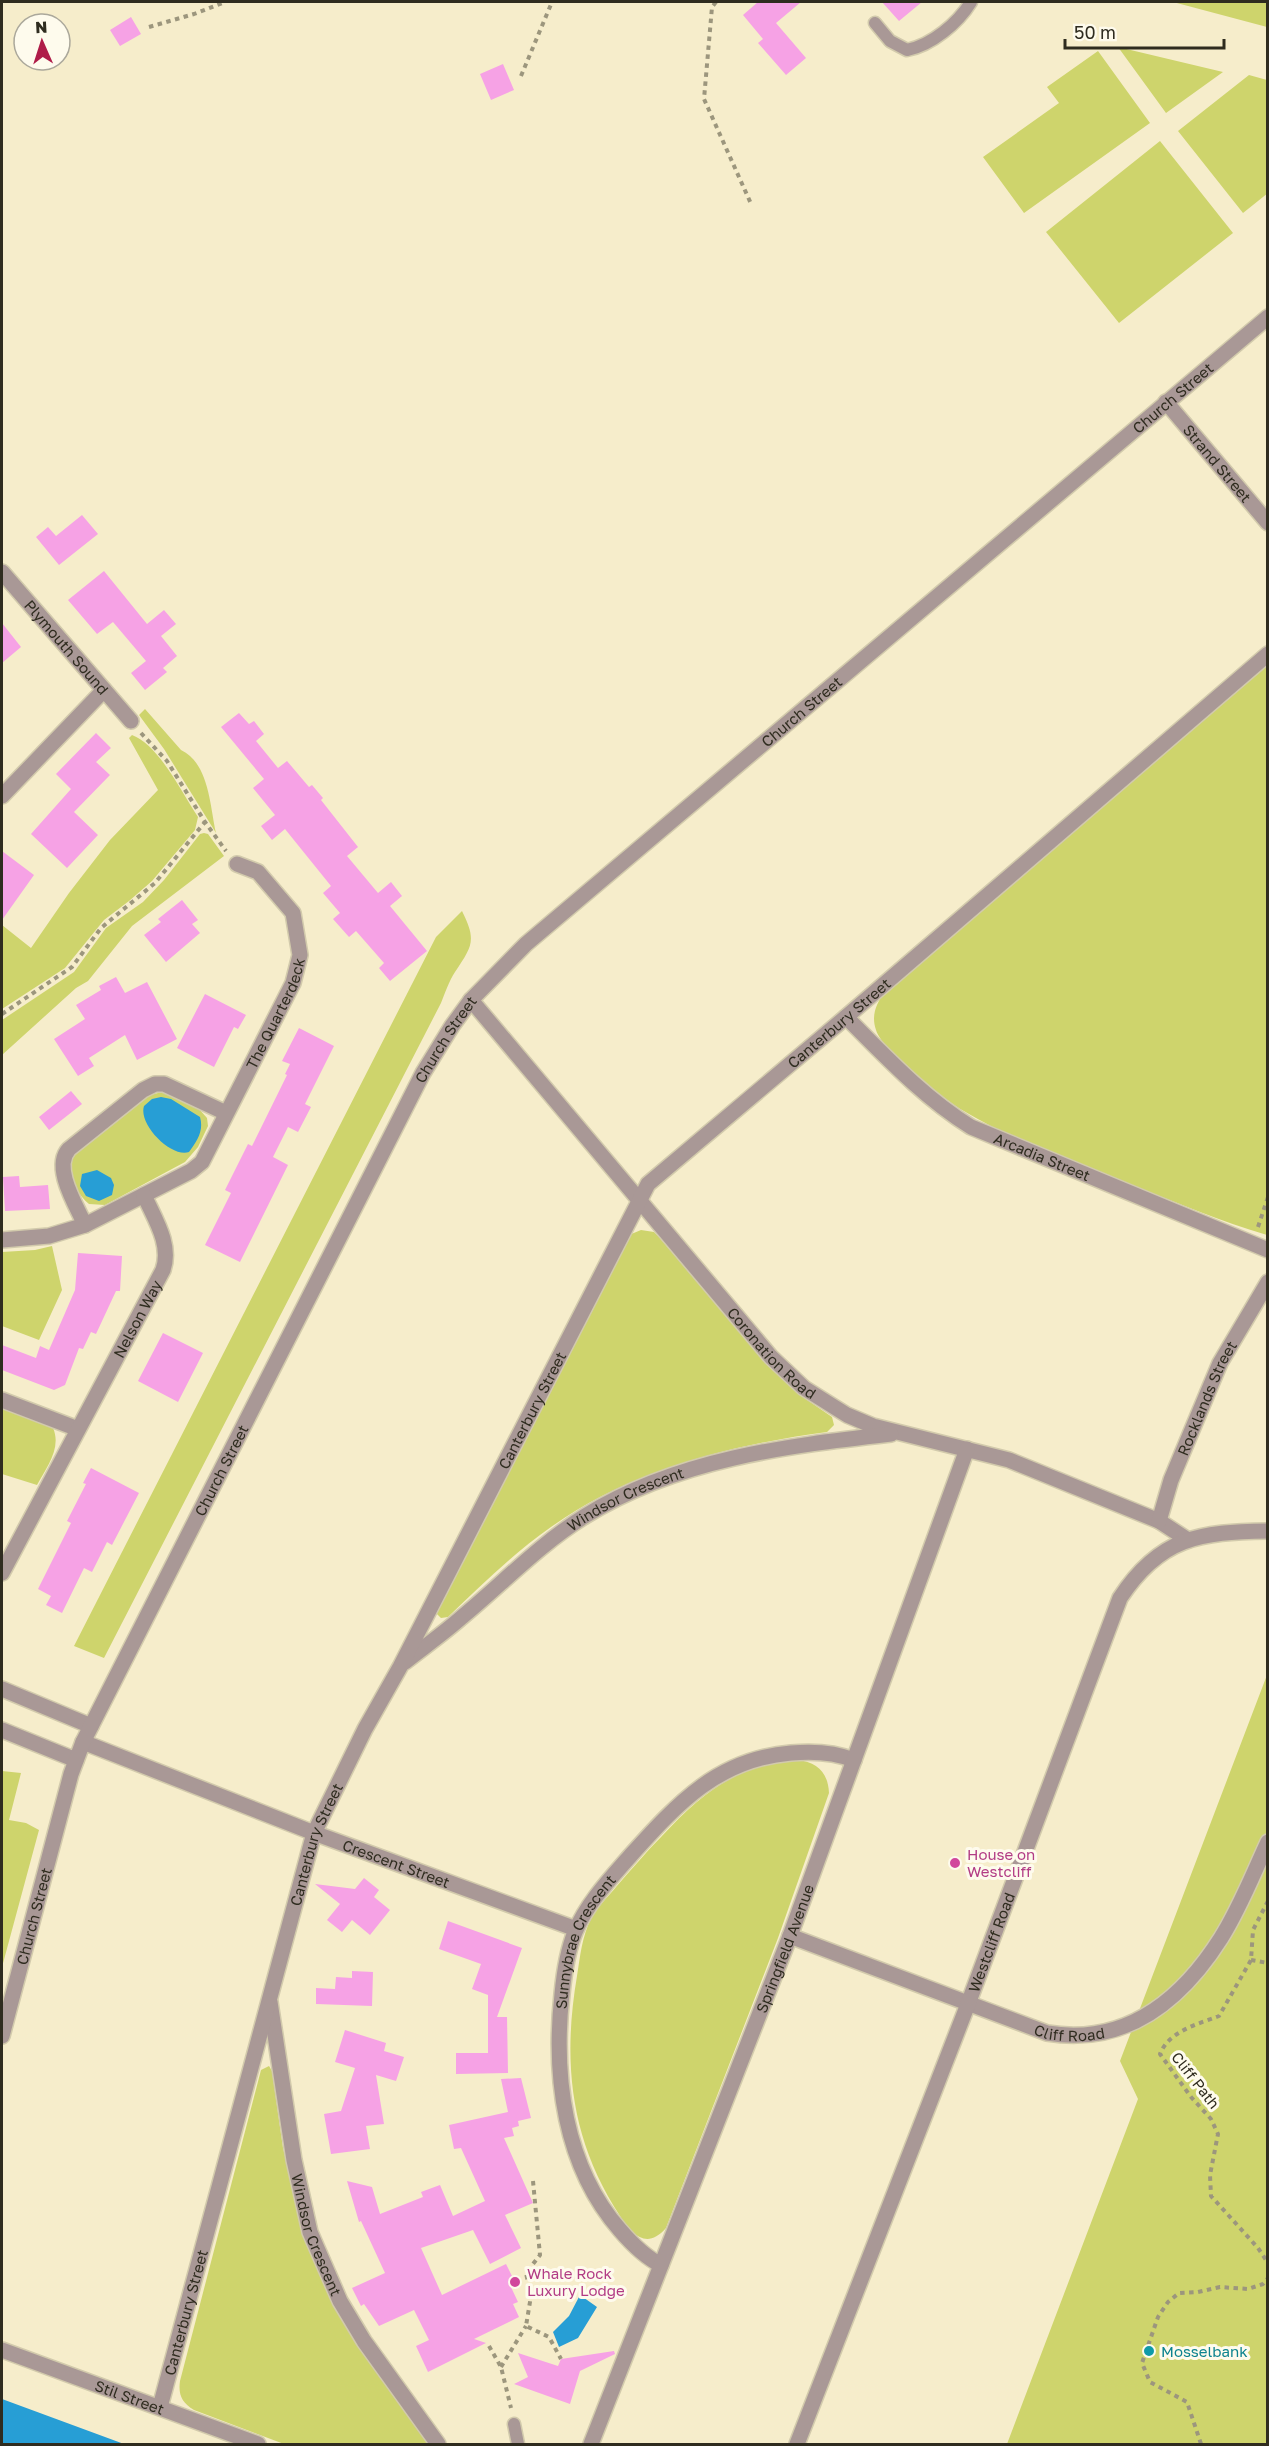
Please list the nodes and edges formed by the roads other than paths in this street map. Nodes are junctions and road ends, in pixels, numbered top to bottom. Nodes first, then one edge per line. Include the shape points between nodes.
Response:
1 (971, 2) edge
2 (875, 23) dead end
3 (1268, 316) edge
4 (1166, 402) junction
5 (1268, 523) edge
6 (2, 572) edge
7 (1268, 654) edge
8 (104, 690) junction
9 (131, 722) road end
10 (2, 796) edge
11 (237, 864) road end
12 (471, 1000) junction
13 (846, 1017) junction
14 (226, 1113) junction
15 (144, 1195) junction
16 (639, 1199) junction
17 (85, 1225) junction
18 (2, 1240) edge
19 (1268, 1250) edge
20 (1268, 1282) edge
21 (2, 1400) edge
22 (78, 1429) junction
23 (900, 1433) junction
24 (968, 1449) junction
25 (1159, 1521) junction
26 (1268, 1531) edge
27 (1188, 1540) junction
28 (7, 1551) edge
29 (2, 1573) edge
30 (399, 1667) junction
31 (2, 1689) edge
32 (91, 1726) junction
33 (2, 1730) edge
34 (83, 1742) junction
35 (76, 1760) junction
36 (854, 1760) junction
37 (314, 1833) junction
38 (1268, 1842) edge
39 (576, 1929) junction
40 (790, 1936) junction
41 (270, 1996) junction
42 (969, 2004) junction
43 (2, 2036) edge
44 (661, 2265) junction
45 (2, 2350) edge
46 (160, 2407) junction
47 (514, 2424) road end
48 (258, 2445) edge
49 (438, 2445) edge
50 (518, 2445) edge
51 (591, 2445) edge
52 (797, 2445) edge

1 - 2 lane via 963,15 922,47 907,50 890,41
3 - 4 street, Church Street
4 - 5 street, Strand Street
4 - 12 street, Church Street via 526,944
6 - 8 street, Plymouth Sound
7 - 13 street, Canterbury Street
8 - 9 street, Plymouth Sound
8 - 10 street
11 - 14 street, The Quarterdeck via 258,872 290,907 300,955 293,983
12 - 16 street, Coronation Road
12 - 32 street, Church Street via 423,1073
13 - 16 street, Canterbury Street via 648,1184
13 - 19 street, Arcadia Street via 930,1100 971,1127
14 - 15 street, The Quarterdeck via 202,1162
14 - 17 street via 164,1084 143,1090 62,1158 63,1172
15 - 17 street
15 - 22 street, Nelson Way via 167,1258
16 - 23 street, Coronation Road via 787,1374 847,1415
16 - 30 street, Canterbury Street
17 - 18 street via 49,1236
20 - 25 street, Rocklands Street via 1220,1363 1171,1480
21 - 22 street
22 - 28 street, Nelson Way
23 - 24 street, Coronation Road
23 - 30 street, Windsor Crescent via 724,1460 610,1501 556,1536
24 - 25 street, Coronation Road via 1009,1460
24 - 36 street, Springfield Avenue
25 - 27 street, Coronation Road
26 - 27 street, Westcliff Road via 1215,1532
27 - 42 street, Westcliff Road via 1142,1569 1113,1614
28 - 29 street, Nelson Way
30 - 37 street, Canterbury Street
31 - 32 street
32 - 34 street, Church Street
33 - 35 street
34 - 35 street, Church Street
34 - 37 street, Crescent Street
35 - 43 street, Church Street
36 - 39 street, Sunnybrae Crescent via 820,1753 780,1754 741,1764 705,1782 668,1815 614,1874
36 - 40 street, Springfield Avenue
37 - 39 street, Crescent Street
37 - 41 street, Canterbury Street
38 - 42 street, Cliff Road via 1234,1915 1209,1956 1171,1997 1137,2021 1102,2034 1065,2036
39 - 44 street, Sunnybrae Crescent via 566,1968 559,2037 562,2092 573,2147 587,2181 611,2220 629,2241
40 - 42 street, Cliff Road
40 - 44 street, Springfield Avenue
41 - 46 street, Canterbury Street
41 - 49 street, Windsor Crescent via 294,2160 310,2232 340,2301 364,2341
42 - 52 street, Westcliff Road
44 - 51 street, Springfield Avenue
45 - 46 street, Stil Street
46 - 48 street, Stil Street
47 - 50 lane

